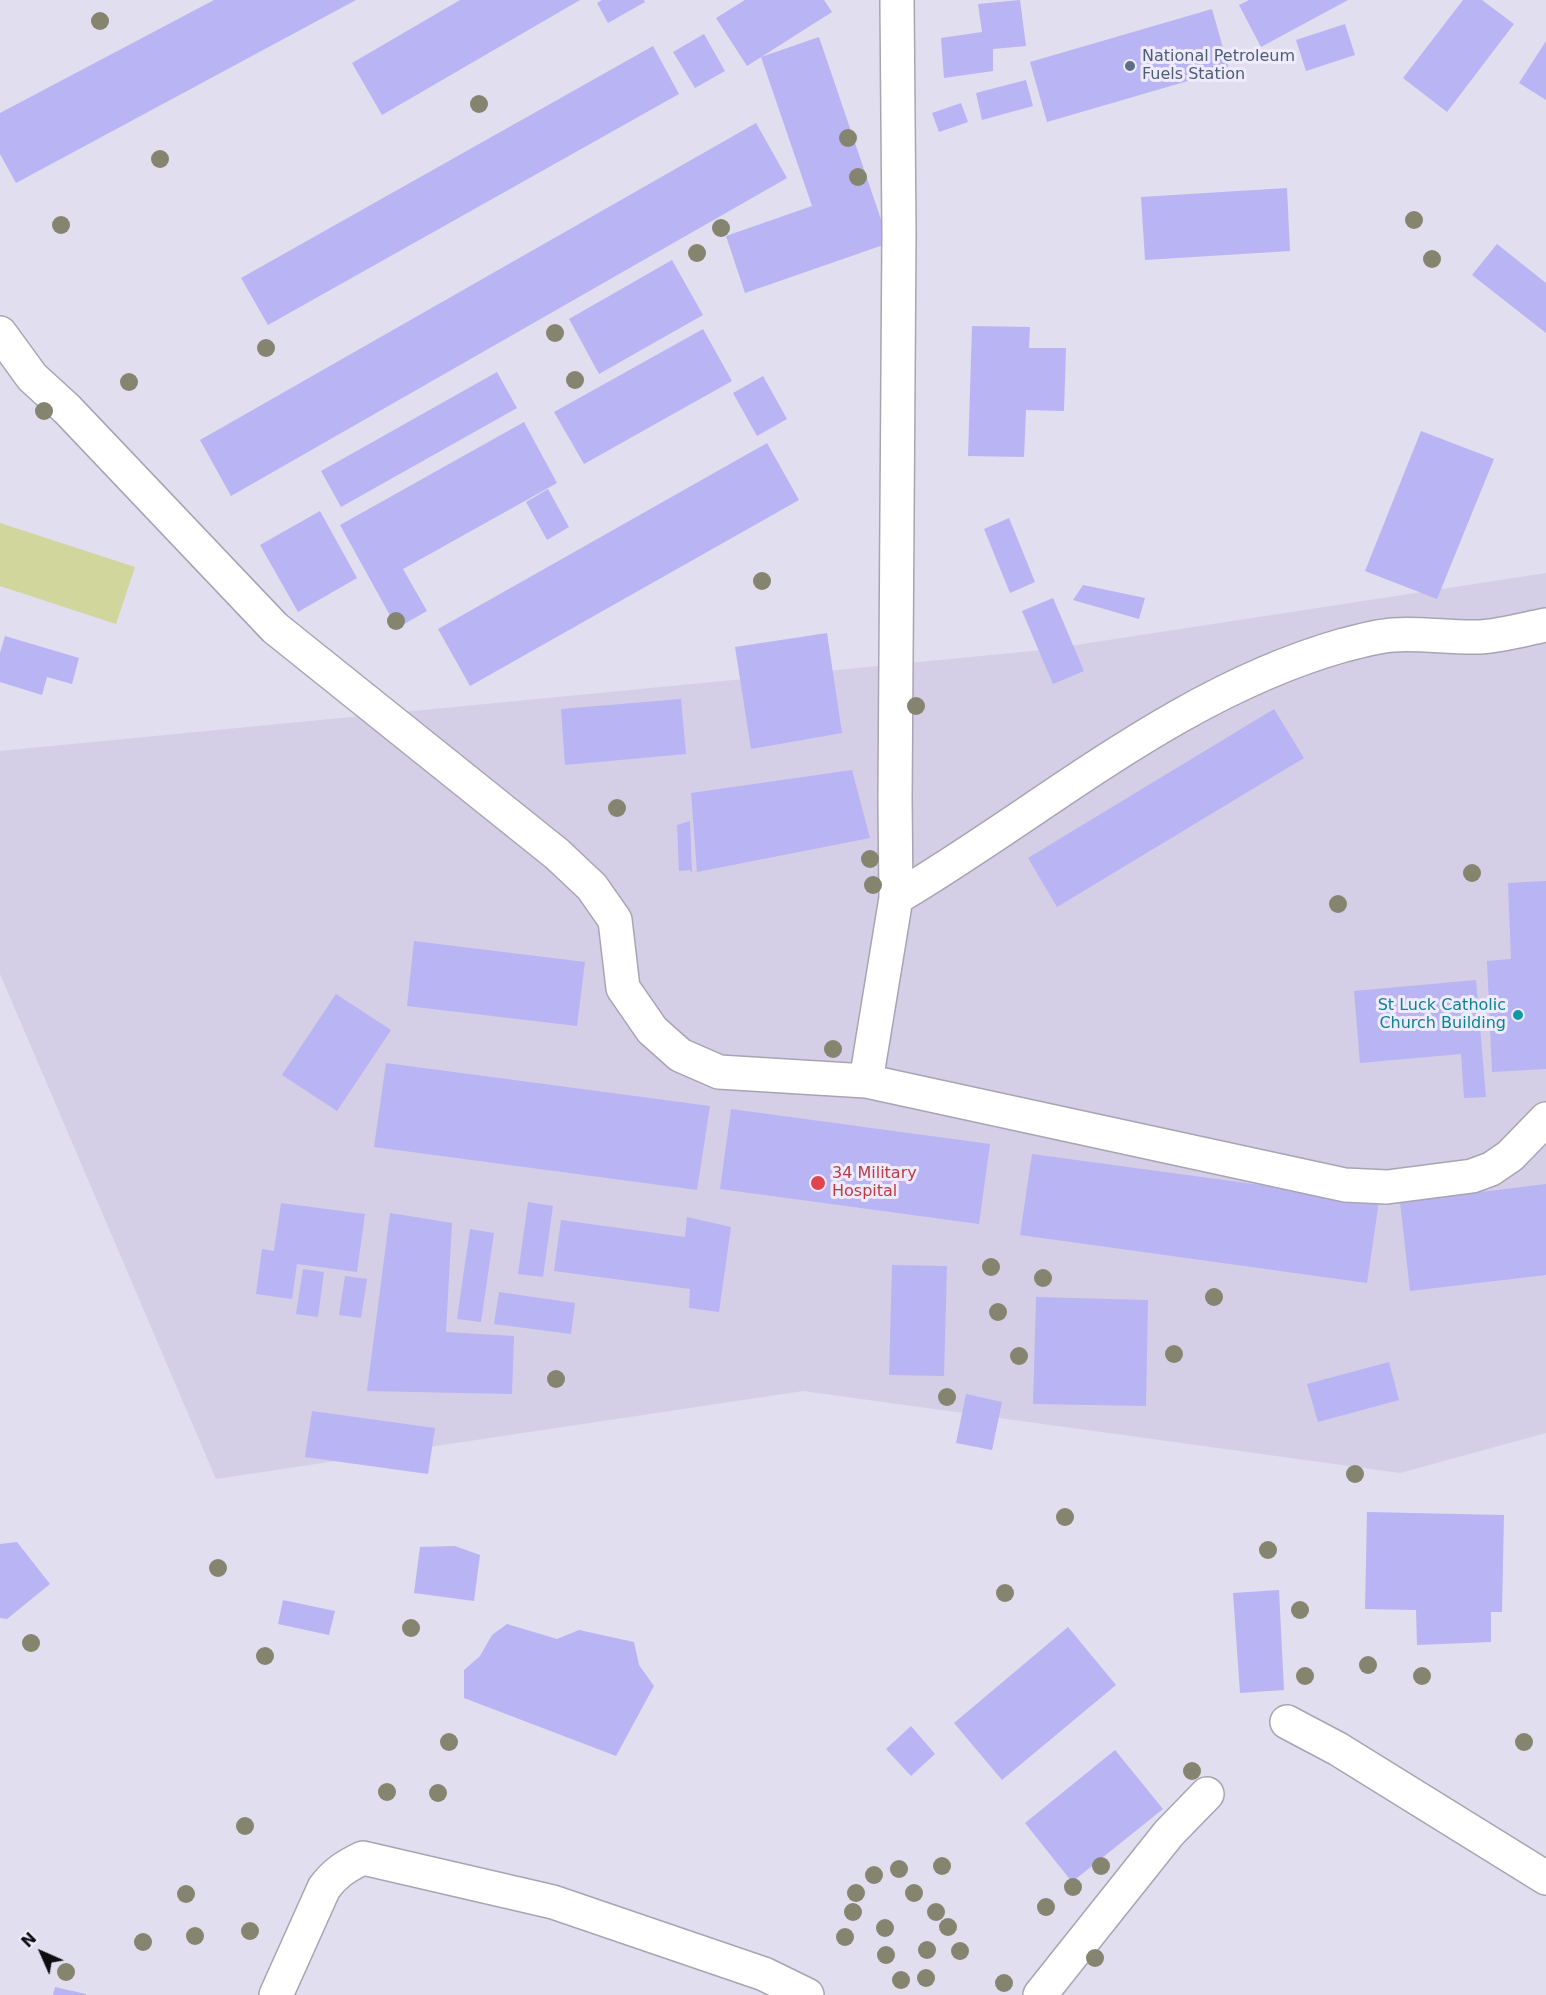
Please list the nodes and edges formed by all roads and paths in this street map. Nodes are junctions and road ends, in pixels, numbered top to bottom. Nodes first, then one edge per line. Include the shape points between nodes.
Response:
1 (897, 0) edge
2 (0, 333) edge
3 (1546, 625) edge
4 (896, 898) junction
5 (866, 1081) junction
6 (1546, 1119) edge
7 (1287, 1722) dead end
8 (1208, 1794) dead end
9 (1546, 1878) edge
10 (276, 1995) edge
11 (807, 1995) edge
12 (1040, 1995) edge

1 - 4 street
2 - 5 street via 32,377 275,628 592,887 615,920 623,988 652,1030 680,1055 719,1072
3 - 4 street via 1481,637 1392,635 1293,662 1220,695 1112,756
4 - 5 street
5 - 6 street via 1345,1185 1387,1187 1491,1170
7 - 9 street via 1338,1749
8 - 12 street via 1169,1833
10 - 11 street via 324,1888 344,1867 363,1858 553,1902 764,1974

